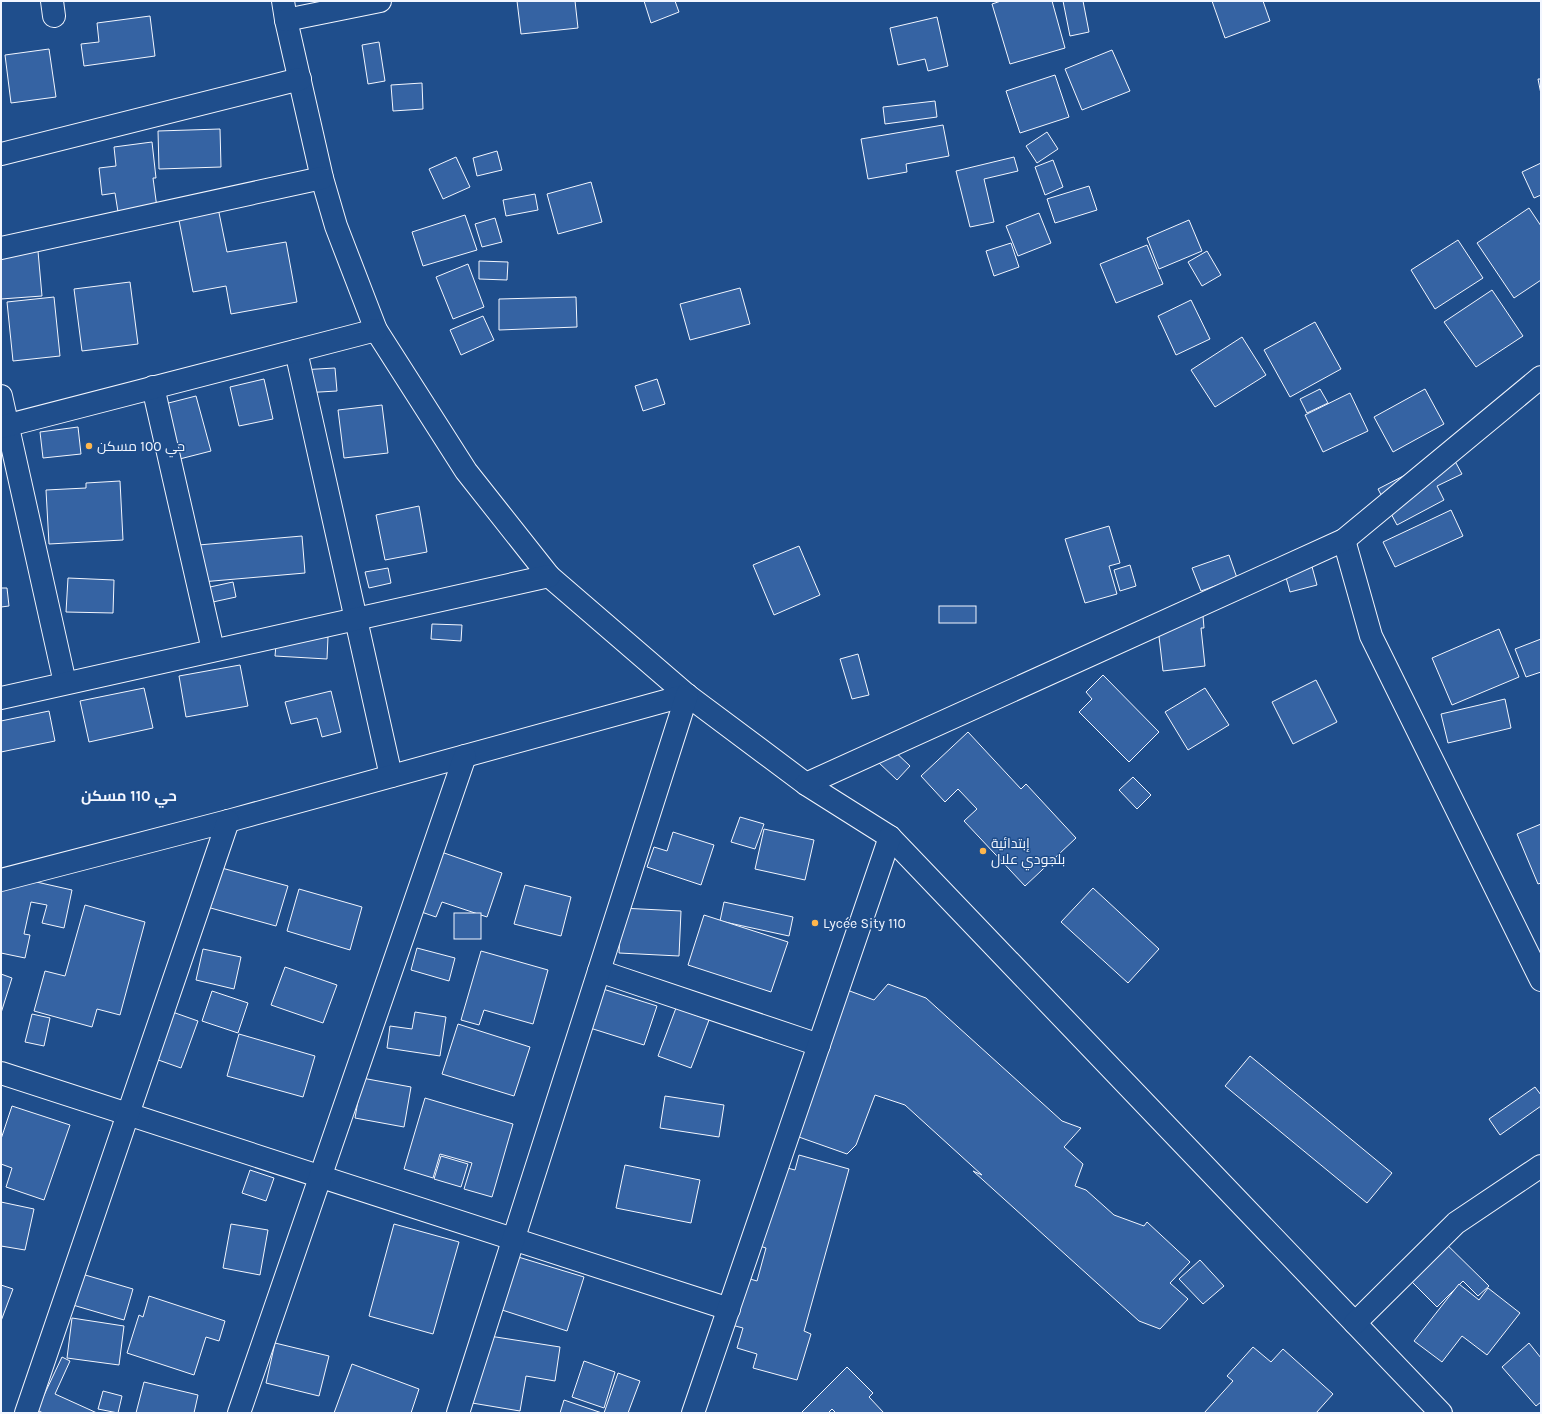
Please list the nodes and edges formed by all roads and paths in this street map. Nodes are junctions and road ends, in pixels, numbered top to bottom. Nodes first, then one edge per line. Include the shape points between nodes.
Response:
1 (380, 1) edge
2 (284, 11) edge
3 (300, 79) junction
4 (1, 154) edge
5 (322, 178) junction
6 (1, 248) edge
7 (376, 330) junction
8 (296, 351) junction
9 (1541, 377) edge
10 (153, 388) junction
11 (1, 396) edge
12 (4, 426) edge
13 (1344, 540) junction
14 (549, 576) junction
15 (356, 618) junction
16 (213, 650) junction
17 (65, 683) junction
18 (687, 695) junction
19 (1, 698) edge
20 (465, 756) junction
21 (391, 776) junction
22 (806, 784) junction
23 (228, 821) junction
24 (890, 837) junction
25 (1, 880) edge
26 (599, 971) junction
27 (1541, 980) edge
28 (819, 1045) junction
29 (1, 1073) edge
30 (128, 1115) junction
31 (1541, 1166) edge
32 (320, 1177) junction
33 (514, 1239) junction
34 (729, 1309) junction
35 (1355, 1323) junction
36 (26, 1413) edge
37 (239, 1413) edge
38 (458, 1413) edge
39 (693, 1413) edge
40 (1441, 1413) edge

1 - 2 street
2 - 3 street
3 - 4 street
3 - 5 street
5 - 6 street
5 - 7 street via 336,226
7 - 8 street
7 - 14 street via 466,471
8 - 10 street
8 - 15 street
9 - 13 street
10 - 12 street
10 - 16 street
11 - 12 street
12 - 17 street
13 - 22 street
13 - 27 street via 1371,636
14 - 15 street
14 - 18 street
15 - 16 street
15 - 21 street
16 - 17 street
17 - 19 street
18 - 20 street
18 - 22 street
18 - 26 street
20 - 21 street
20 - 32 street
21 - 23 street
22 - 24 street
23 - 25 street
23 - 30 street
24 - 28 street
24 - 35 street
26 - 28 street
26 - 33 street
28 - 34 street
29 - 30 street
30 - 32 street
30 - 36 street
31 - 35 street via 1456,1223
32 - 33 street
32 - 37 street
33 - 34 street
33 - 38 street
34 - 39 street
35 - 40 street

